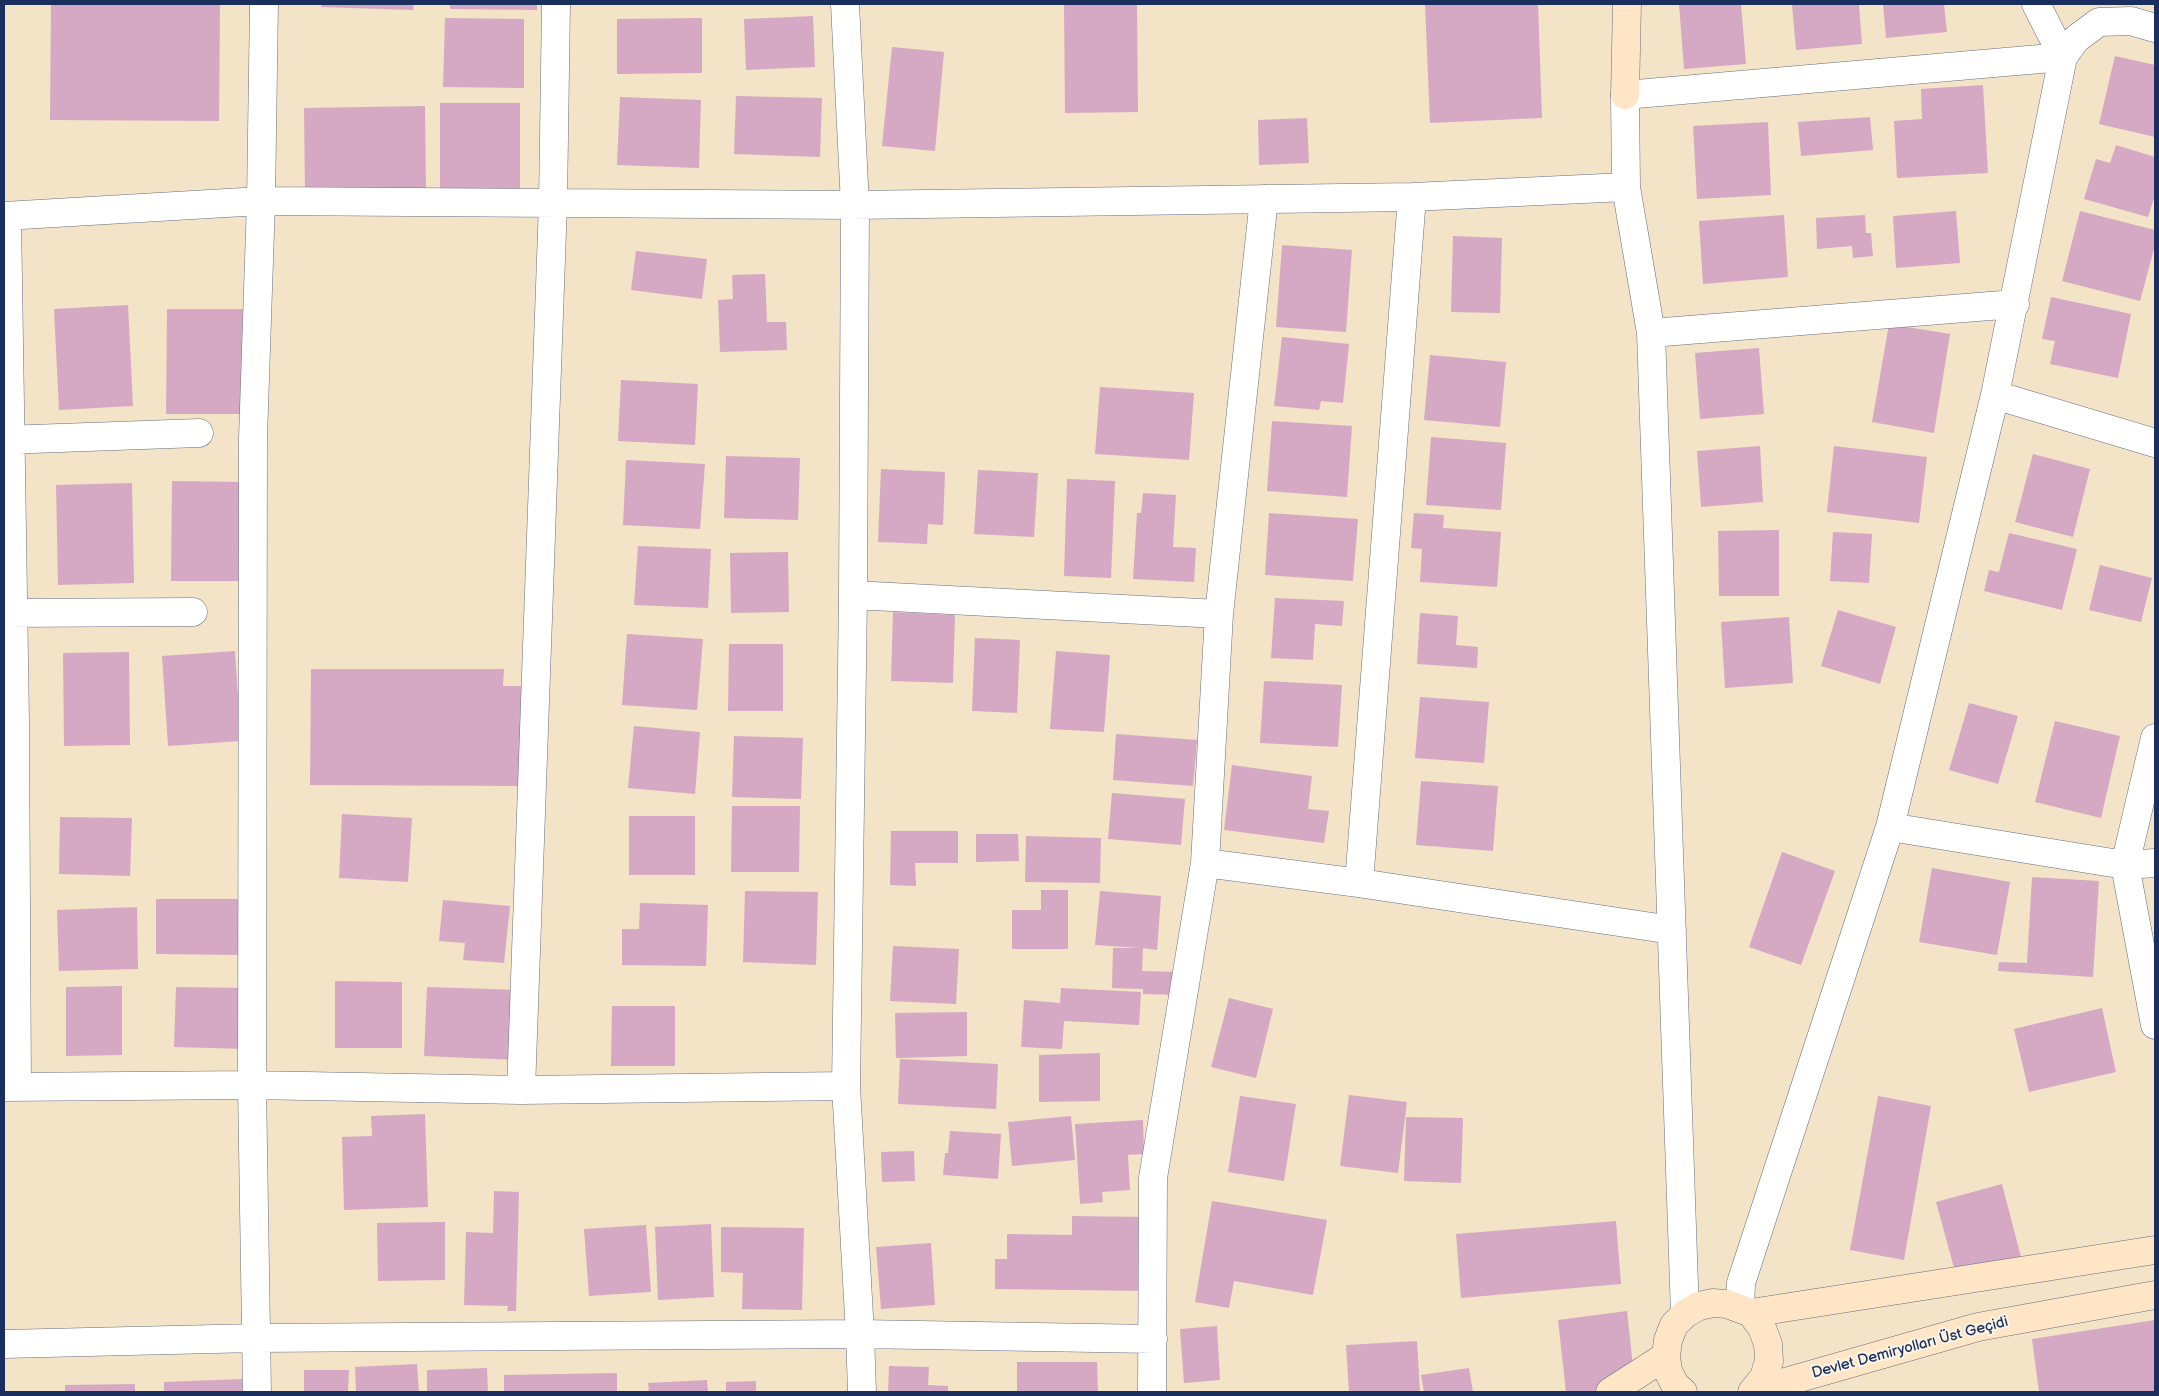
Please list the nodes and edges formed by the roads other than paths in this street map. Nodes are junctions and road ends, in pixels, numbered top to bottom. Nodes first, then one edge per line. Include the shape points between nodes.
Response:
1 (264, 4) edge
2 (556, 4) edge
3 (846, 4) edge
4 (1627, 4) edge
5 (2036, 4) edge
6 (2155, 28) edge
7 (2063, 57) junction
8 (1624, 95) junction
9 (1626, 187) junction
10 (1412, 197) junction
11 (1264, 199) junction
12 (261, 201) junction
13 (553, 203) junction
14 (856, 205) junction
15 (5, 216) edge
16 (2015, 304) junction
17 (1651, 333) junction
18 (1996, 395) junction
19 (199, 433) dead end
20 (7, 440) edge
21 (2155, 443) edge
22 (853, 595) junction
23 (193, 612) dead end
24 (9, 613) edge
25 (1219, 614) junction
26 (2155, 738) edge
27 (1890, 827) junction
28 (1205, 863) junction
29 (2155, 863) edge
30 (2125, 865) junction
31 (1359, 883) junction
32 (1672, 930) junction
33 (2155, 1025) edge
34 (252, 1085) junction
35 (846, 1086) junction
36 (10, 1087) edge
37 (521, 1090) junction
38 (2155, 1250) edge
39 (2155, 1295) edge
40 (1745, 1310) junction
41 (1685, 1314) junction
42 (860, 1334) junction
43 (256, 1338) junction
44 (1153, 1340) junction
45 (4, 1344) edge
46 (1666, 1356) junction
47 (1753, 1391) edge
48 (257, 1392) edge
49 (862, 1392) edge
50 (1152, 1392) edge
51 (1610, 1392) edge
52 (1683, 1392) edge

1 - 12 street
2 - 13 street
3 - 14 street
4 - 8 main road
5 - 7 street
6 - 7 street via 2132,21 2099,22 2076,39
7 - 8 street
7 - 16 street
8 - 9 street
9 - 10 street
9 - 17 street
10 - 11 street
10 - 31 street
11 - 14 street
11 - 25 street
12 - 13 street
12 - 15 street
12 - 34 street via 253,448
13 - 14 street
13 - 37 street
14 - 22 street
15 - 20 street
16 - 17 street
16 - 18 street
17 - 32 street
18 - 21 street
18 - 27 street
19 - 20 street
20 - 24 street
22 - 25 street
22 - 35 street
23 - 24 street
24 - 36 street
25 - 28 street
26 - 30 street
27 - 30 street
27 - 40 street via 1741,1283
28 - 31 street
28 - 44 street via 1153,1178
29 - 30 street
30 - 33 street
31 - 32 street
32 - 41 street
34 - 36 street
34 - 37 street
34 - 43 street
35 - 37 street
35 - 42 street
38 - 40 main road
39 - 47 main road, Devlet Demiryolları Üst Geçidi via 1978,1327
40 - 41 main road via 1713,1303
40 - 47 main road via 1762,1328 1768,1344 1769,1361 1764,1377
41 - 46 main road via 1674,1326
42 - 43 street
42 - 44 street
42 - 49 street
43 - 45 street
43 - 48 street
44 - 50 street
46 - 51 main road
46 - 52 main road via 1668,1371

